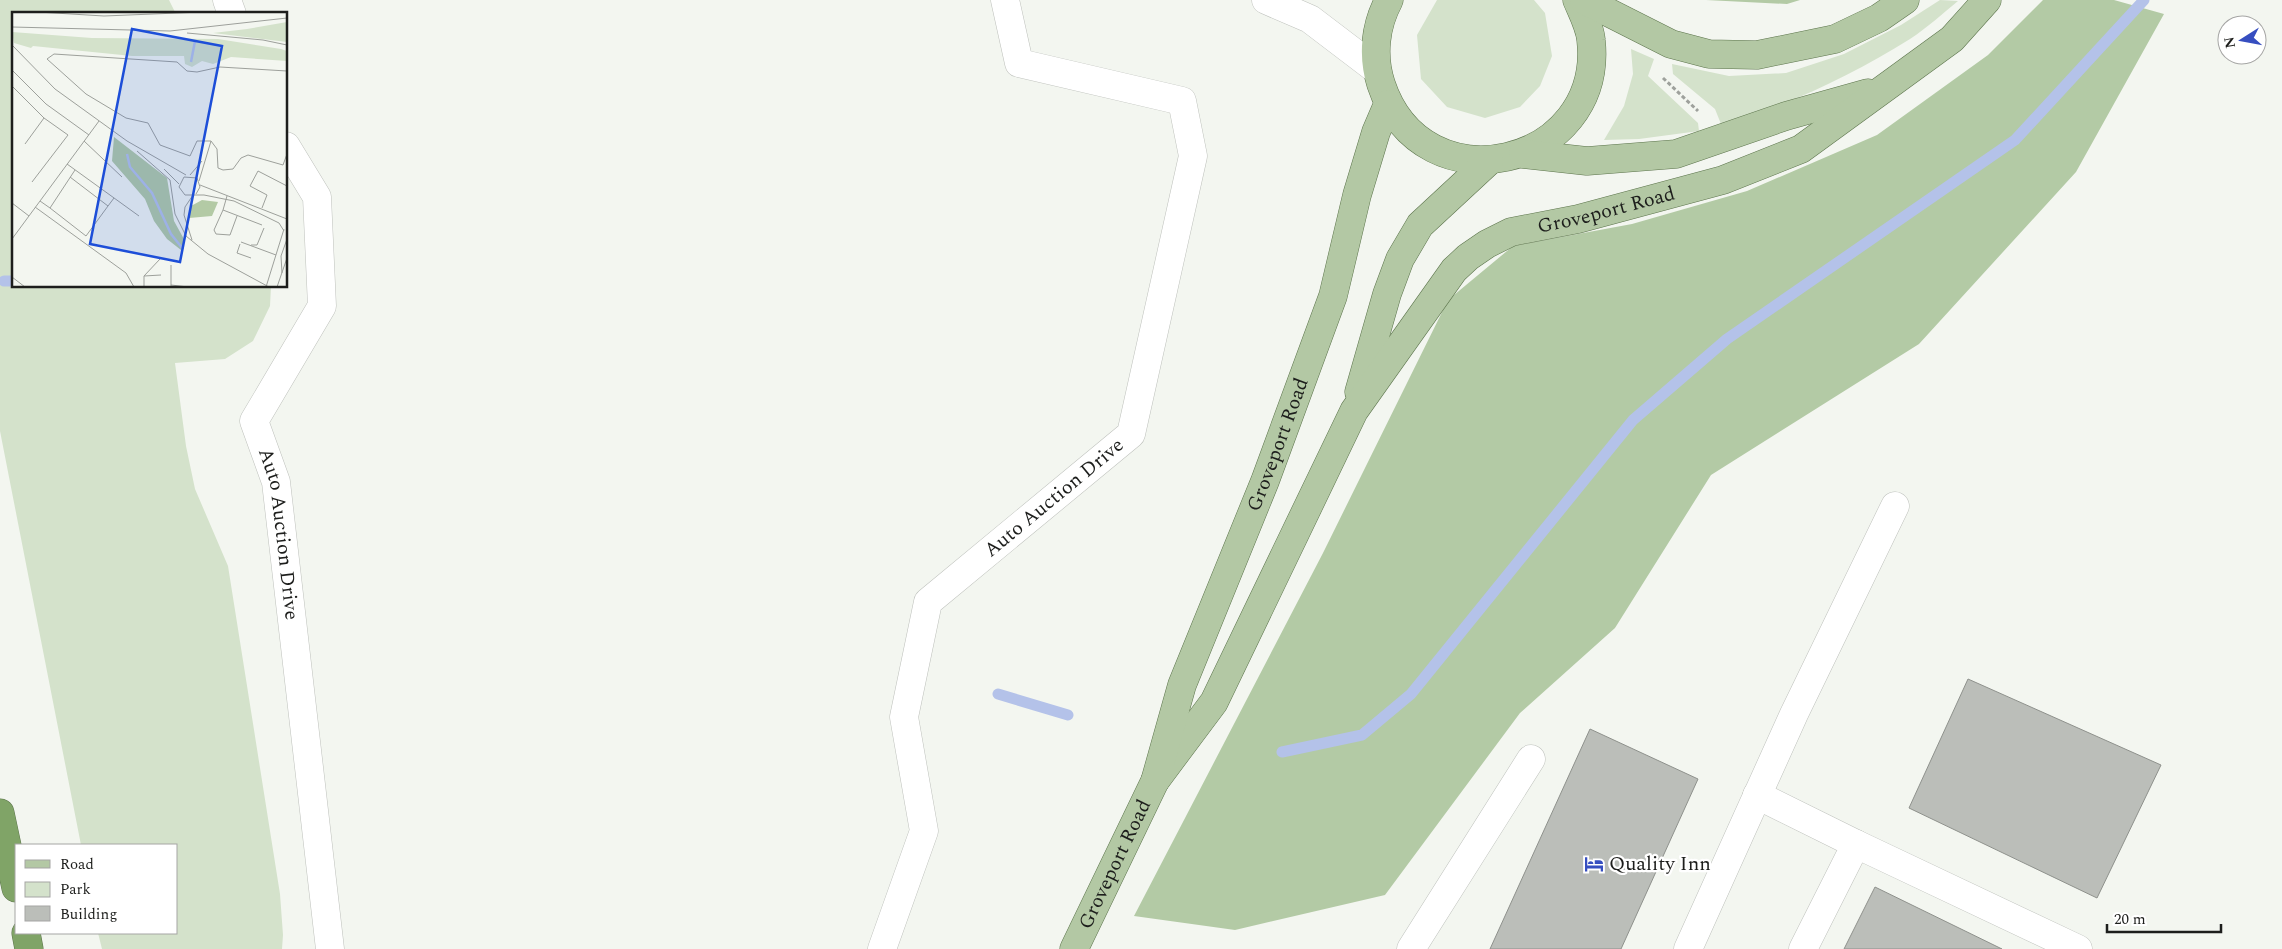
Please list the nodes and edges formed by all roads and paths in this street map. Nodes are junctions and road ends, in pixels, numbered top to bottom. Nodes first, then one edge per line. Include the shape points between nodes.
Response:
1 (226, 0) edge
2 (1005, 0) edge
3 (1266, 0) edge
4 (1389, 0) edge
5 (1577, 0) edge
6 (1584, 0) edge
7 (1905, 0) edge
8 (1988, 0) edge
9 (231, 12) edge
10 (1376, 70) junction
11 (1664, 70) dead end
12 (1888, 88) junction
13 (1388, 104) junction
14 (1701, 117) dead end
15 (288, 149) edge
16 (1523, 154) junction
17 (1488, 161) junction
18 (1354, 410) junction
19 (1895, 506) dead end
20 (1531, 759) dead end
21 (1155, 781) junction
22 (1757, 796) junction
23 (0, 812) edge
24 (1856, 844) junction
25 (15, 883) edge
26 (26, 934) edge
27 (29, 949) edge
28 (330, 949) edge
29 (882, 949) edge
30 (1074, 949) edge
31 (1411, 949) edge
32 (1688, 949) edge
33 (1804, 949) edge
34 (2078, 949) edge

1 - 9 lane
2 - 29 lane, Auto Auction Drive via 1019,63 1182,101 1193,156 1131,434 928,602 904,717 924,832
3 - 10 lane via 1310,19
4 - 10 main road via 1375,40
5 - 16 main road via 1591,39 1590,75 1576,109 1555,134
6 - 7 main road via 1671,44 1709,54 1757,55 1835,39 1879,18
8 - 12 main road, Groveport Road via 1952,39
10 - 13 main road
11 - 14 path via 1662,77 1697,108
12 - 16 main road, Groveport Road via 1786,116 1676,154 1587,161
12 - 18 main road, Groveport Road via 1801,148 1723,180 1578,219 1511,232 1486,244 1454,270
13 - 17 main road via 1406,129 1430,147 1458,158
13 - 21 main road, Groveport Road via 1357,195 1333,296 1265,481 1182,685
15 - 28 lane, Auto Auction Drive via 317,197 322,306 254,421 276,482
16 - 17 main road
17 - 18 main road, Groveport Road via 1420,225 1400,259
18 - 21 main road, Groveport Road via 1214,702
19 - 22 lane
20 - 31 lane
21 - 30 main road, Groveport Road
22 - 24 lane
22 - 32 lane
23 - 25 highway
24 - 33 lane
24 - 34 lane
26 - 27 highway

